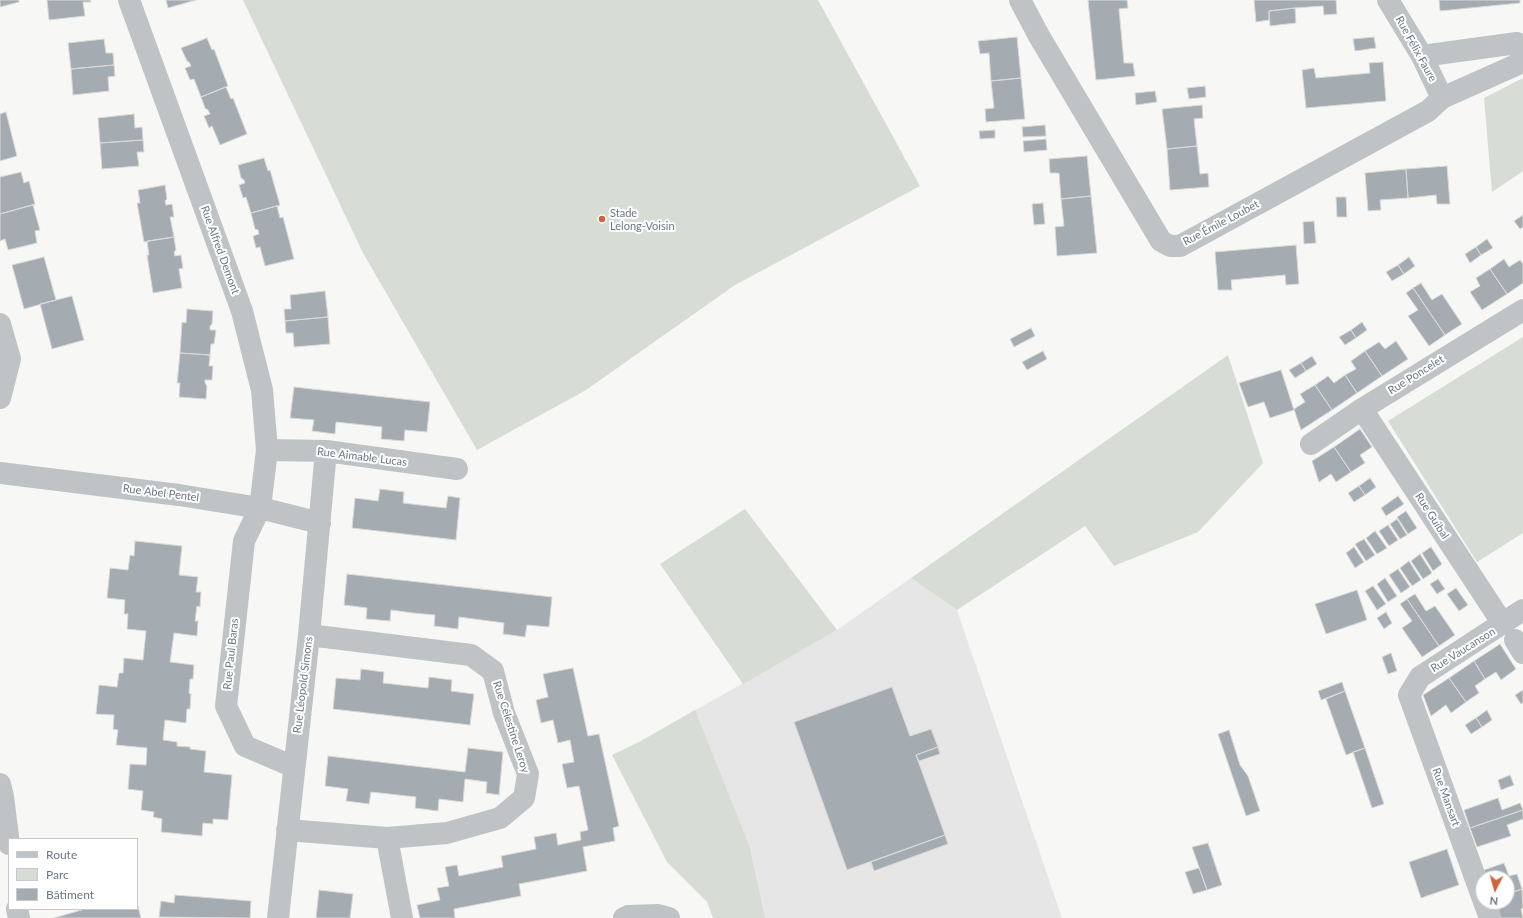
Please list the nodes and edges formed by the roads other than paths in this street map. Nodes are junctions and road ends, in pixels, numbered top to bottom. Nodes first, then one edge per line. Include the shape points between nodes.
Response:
1 (129, 0) edge
2 (1388, 0) edge
3 (1023, 1) edge
4 (1523, 46) edge
5 (1422, 56) junction
6 (1523, 58) edge
7 (1442, 98) junction
8 (1523, 310) edge
9 (0, 324) edge
10 (0, 398) edge
11 (1362, 409) junction
12 (1311, 444) dead end
13 (267, 450) junction
14 (326, 451) junction
15 (456, 469) dead end
16 (0, 473) edge
17 (260, 508) junction
18 (320, 523) junction
19 (1523, 610) edge
20 (309, 635) junction
21 (1514, 639) edge
22 (1409, 695) joint
23 (294, 767) junction
24 (0, 784) edge
25 (287, 830) junction
26 (8, 838) edge
27 (387, 838) junction
28 (1475, 876) edge
29 (278, 918) edge
30 (402, 918) edge
31 (624, 918) edge
32 (669, 918) edge

1 - 13 street, Rue Alfred Demont via 242,311 262,390
2 - 5 street, Rue Félix Faure
3 - 7 street, Rue Émile Loubet via 1039,36 1161,241 1170,246 1180,246 1428,111
4 - 5 street via 1517,43
5 - 7 street, Rue Félix Faure
6 - 7 street, Rue Émile Loubet via 1516,65
8 - 11 street, Rue Poncelet
9 - 10 street via 10,359
11 - 12 street, Rue Poncelet
11 - 21 street, Rue Guibal
13 - 14 street, Rue Aimable Lucas
13 - 17 street, Rue Alfred Demont
14 - 15 street, Rue Aimable Lucas
14 - 18 street, Rue Léopold Simons
16 - 17 street, Rue Abel Pentel via 179,495
17 - 18 street, Rue Abel Pentel
17 - 23 street, Rue Paul Baras via 244,540 226,706 245,746
18 - 20 street, Rue Léopold Simons
19 - 21 street, Rue Vaucanson
20 - 23 street, Rue Léopold Simons
20 - 27 street, Rue Célestine Leroy via 471,655 493,671 504,712 528,774 524,798 500,818 447,833
21 - 22 street, Rue Vaucanson via 1420,677
22 - 28 street, Rue Mansart
23 - 25 street, Rue Léopold Simons
24 - 26 street
25 - 27 street, Rue Célestine Leroy
25 - 29 street, Rue Léopold Simons
27 - 30 street
31 - 32 street via 658,915

